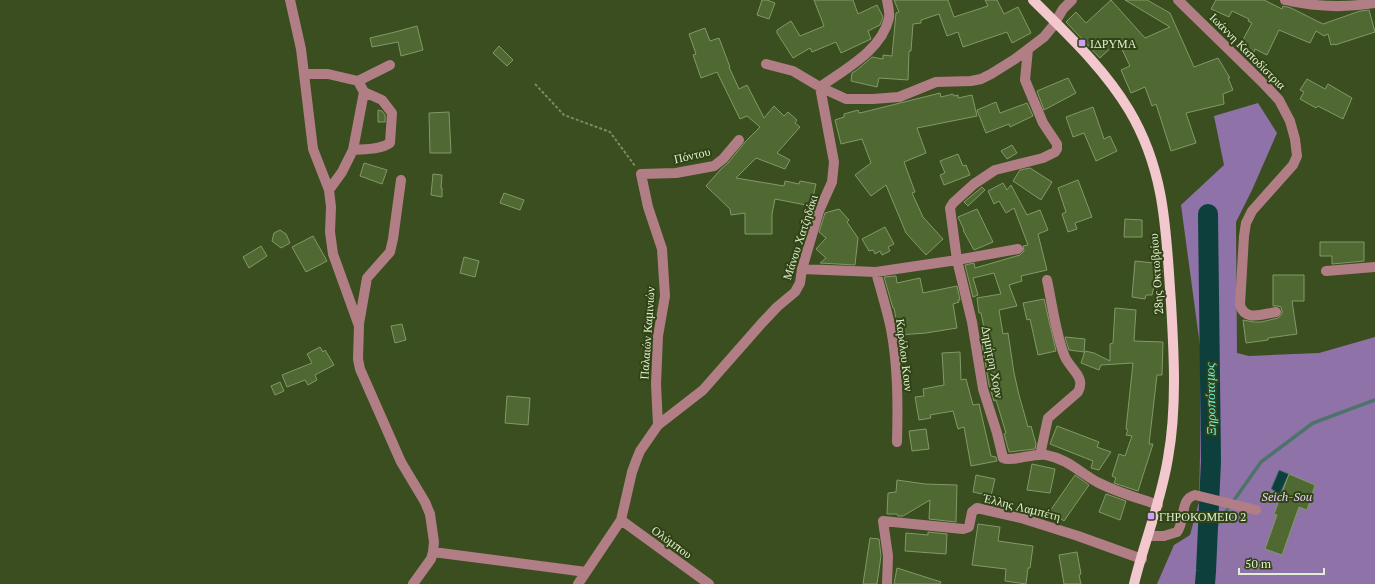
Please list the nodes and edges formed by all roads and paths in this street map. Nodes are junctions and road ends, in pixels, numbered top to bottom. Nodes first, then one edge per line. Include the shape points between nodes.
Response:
1 (290, 0) edge
2 (887, 0) edge
3 (1033, 0) edge
4 (1072, 0) edge
5 (1178, 0) edge
6 (1285, 0) edge
7 (1351, 3) edge
8 (1375, 3) edge
9 (1055, 23) junction
10 (1028, 49) junction
11 (766, 64) dead end
12 (390, 65) dead end
13 (304, 74) junction
14 (358, 81) junction
15 (535, 84) dead end
16 (820, 87) junction
17 (364, 92) junction
18 (739, 140) dead end
19 (352, 150) junction
20 (641, 174) junction
21 (401, 180) dead end
22 (329, 190) junction
23 (1018, 249) dead end
24 (957, 260) junction
25 (1375, 267) edge
26 (802, 269) junction
27 (1326, 270) dead end
28 (876, 272) junction
29 (1047, 280) dead end
30 (1276, 312) dead end
31 (359, 326) junction
32 (658, 425) junction
33 (898, 442) dead end
34 (1040, 455) junction
35 (1158, 505) junction
36 (1256, 510) dead end
37 (621, 520) junction
38 (1149, 536) junction
39 (433, 552) junction
40 (1142, 559) junction
41 (586, 572) junction
42 (413, 584) edge
43 (578, 584) edge
44 (709, 584) edge
45 (887, 584) edge
46 (1134, 584) edge

1 - 13 street
2 - 16 street via 889,17 883,35 871,50
3 - 9 main road, 28ης Οκτωβρίου
4 - 9 street via 1062,9
5 - 30 street, Ιωάννη Καποδίστρια via 1279,100 1290,121 1296,156 1293,165 1252,211 1246,223 1244,236 1240,305 1242,310 1251,316
6 - 7 street via 1310,5
7 - 8 street
9 - 10 street via 1044,37
9 - 35 main road, 28ης Οκτωβρίου via 1114,87 1126,105 1151,157 1161,196 1167,235 1173,401 1170,449
10 - 16 street via 981,79 936,82 899,97 846,98
10 - 24 street, Δημήτρη Χορν via 1026,80 1043,124 1057,144 1057,149 1043,158 995,170 953,203 950,208
11 - 16 street via 794,71
12 - 14 street
13 - 14 street via 328,74
13 - 22 street via 313,149
14 - 17 street
15 - 20 path via 564,115 610,132
16 - 26 street, Μάνου Χατζηδάκι via 834,162 832,182 819,211
17 - 19 street
17 - 19 street via 382,100 392,113 390,143 378,148
18 - 20 street, Πόντου via 714,166 676,173
19 - 22 street via 342,172
20 - 32 street, Παλαιών Καμινιών via 648,207 662,249 665,296 658,336
21 - 31 street via 390,252 368,278
22 - 31 street via 333,254
23 - 24 street
24 - 28 street
24 - 34 street, Δημήτρη Χορν via 972,322 983,389 1002,456 1007,460
25 - 27 street
26 - 28 street
26 - 32 street, Μάνου Χατζηδάκι via 795,292 761,324 703,390
28 - 33 street, Καρόλου Κουν via 891,329 896,367
29 - 34 street via 1064,354 1080,376 1081,386 1078,393 1048,418
31 - 39 street via 360,369 401,462 430,514
32 - 37 street, Μάνου Χατζηδάκι via 636,461
34 - 35 street, Δημήτρη Χορν via 1066,462 1104,485
35 - 38 main road, 28ης Οκτωβρίου
36 - 38 street via 1196,495 1186,501 1177,532 1164,536
37 - 41 street
37 - 44 street, Ολύμπου
38 - 40 main road, 28ης Οκτωβρίου
39 - 41 street
39 - 42 street via 431,559
40 - 45 street, Έλλης Λαμπέτη via 1078,536 981,508 973,510 969,526 963,530 883,521 888,556
40 - 46 main road, 28ης Οκτωβρίου
41 - 43 street

